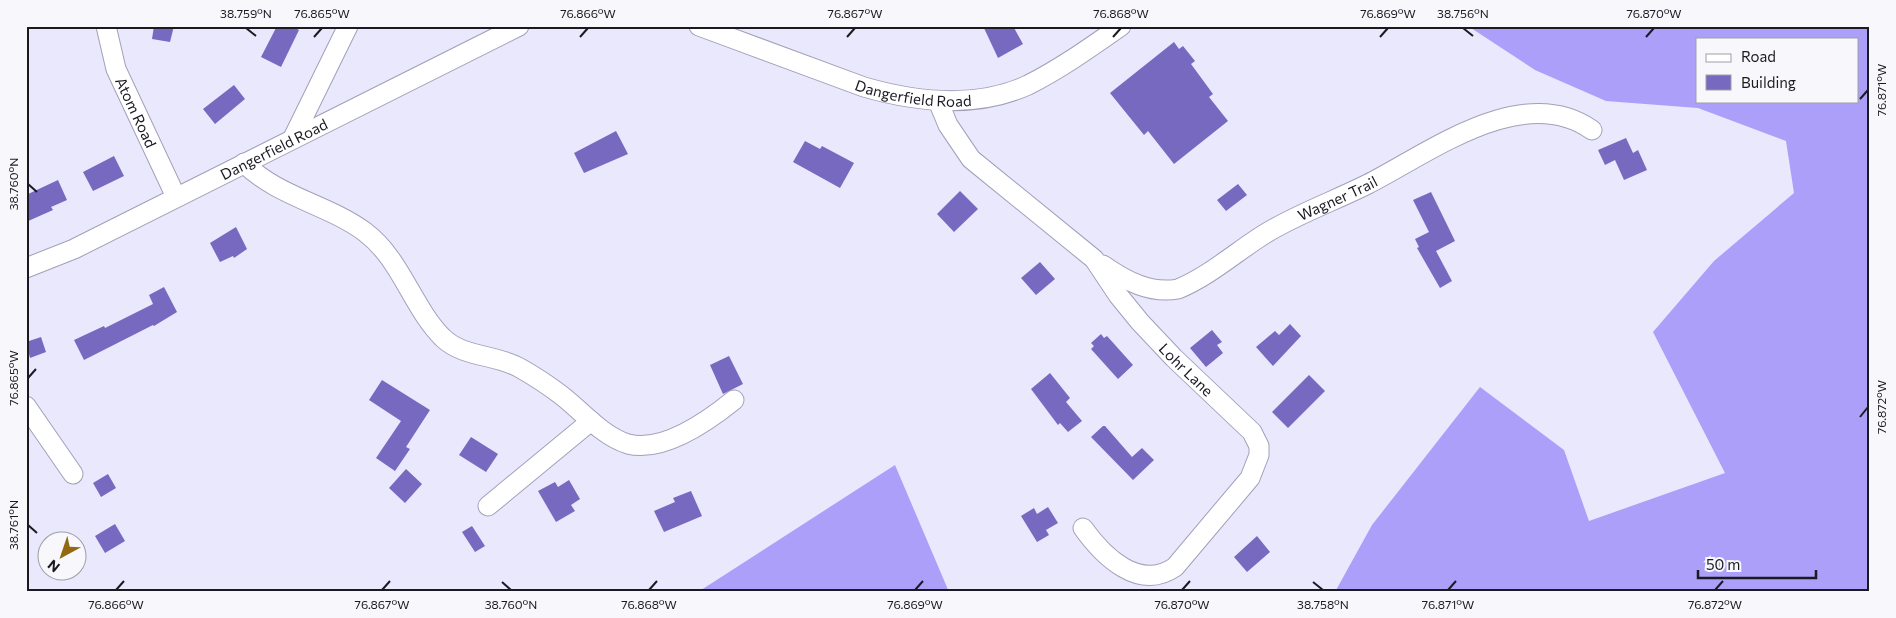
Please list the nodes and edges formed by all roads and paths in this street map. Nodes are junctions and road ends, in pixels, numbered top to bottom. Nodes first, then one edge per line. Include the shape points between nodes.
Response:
1 (106, 26) edge
2 (348, 26) edge
3 (519, 26) edge
4 (699, 26) edge
5 (1119, 27) edge
6 (938, 101) junction
7 (1592, 130) dead end
8 (293, 138) junction
9 (244, 163) junction
10 (176, 197) junction
11 (1094, 259) junction
12 (26, 268) edge
13 (734, 400) dead end
14 (26, 406) edge
15 (592, 421) junction
16 (73, 474) dead end
17 (488, 506) dead end
18 (1083, 528) dead end

1 - 10 street, Atom Road via 116,69
2 - 8 street
3 - 8 street, Dangerfield Road
4 - 6 street, Dangerfield Road via 864,88
5 - 6 street, Dangerfield Road via 1028,85 982,98
6 - 11 street, Lohr Lane via 948,125 971,158
7 - 11 street, Wagner Trail via 1570,117 1538,114 1508,118 1468,131 1367,185 1301,212 1178,289 1144,287
8 - 9 street, Dangerfield Road
9 - 10 street, Dangerfield Road
9 - 15 street via 265,182 348,221 366,233 382,248 433,325 451,344 518,367 562,396
10 - 12 street, Dangerfield Road via 74,249
11 - 18 street, Lohr Lane via 1140,322 1252,432 1259,455 1243,487 1175,567 1165,573 1156,576 1143,574 1116,563 1105,555
13 - 15 street via 681,435 646,445 626,443
14 - 16 street
15 - 17 street

